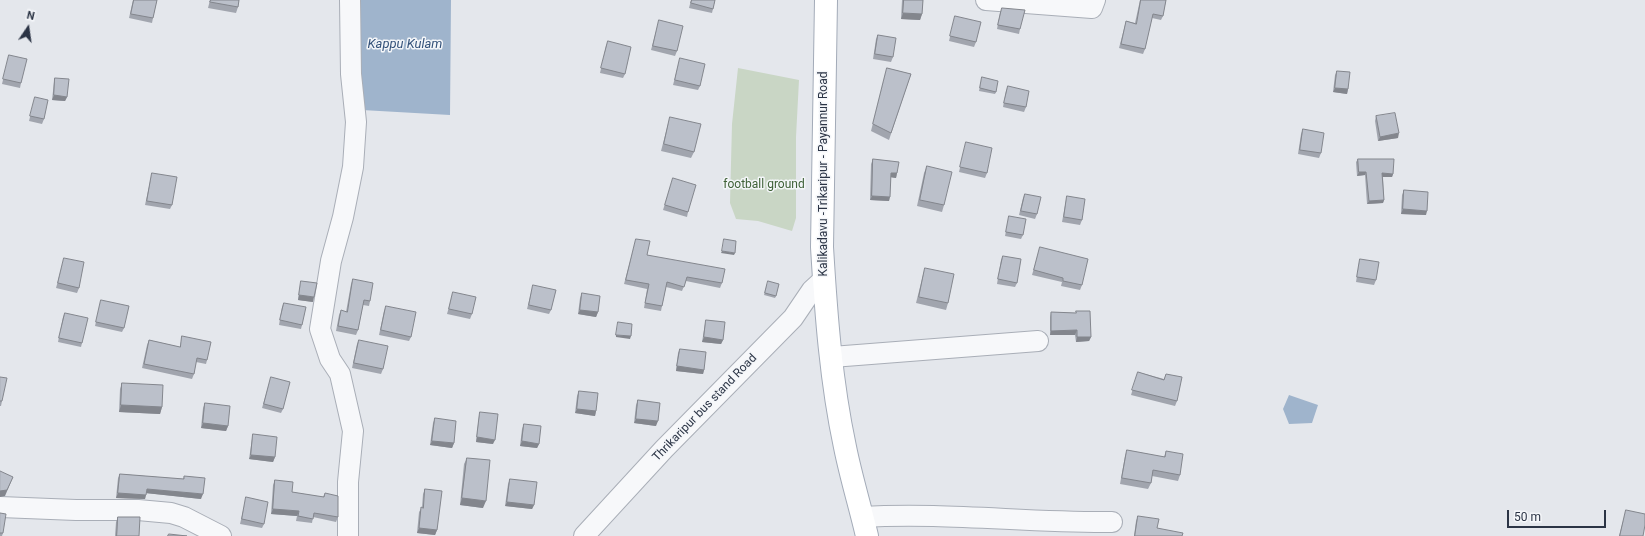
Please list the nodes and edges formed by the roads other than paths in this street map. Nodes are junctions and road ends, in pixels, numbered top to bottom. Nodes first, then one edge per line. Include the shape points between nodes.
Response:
1 (350, 0) edge
2 (826, 0) edge
3 (986, 0) edge
4 (1095, 0) edge
5 (824, 279) junction
6 (1038, 341) dead end
7 (832, 356) junction
8 (0, 507) edge
9 (1112, 522) dead end
10 (864, 526) edge
11 (220, 536) edge
12 (348, 536) edge
13 (584, 536) edge

1 - 12 street via 351,74 356,122 353,167 331,260 320,329 330,359 340,374 353,431 348,482
2 - 5 main road, Kalikadavu -Trikaripur - Payannur Road via 822,247
3 - 4 street via 1092,8
5 - 7 main road, Kalikadavu -Trikaripur - Payannur Road
5 - 13 street, Thrikaripur bus stand Road via 812,290 793,318 664,449
6 - 7 street
7 - 10 main road, Kalikadavu -Trikaripur - Payannur Road via 845,446
8 - 11 street via 171,513
9 - 10 street via 900,514

